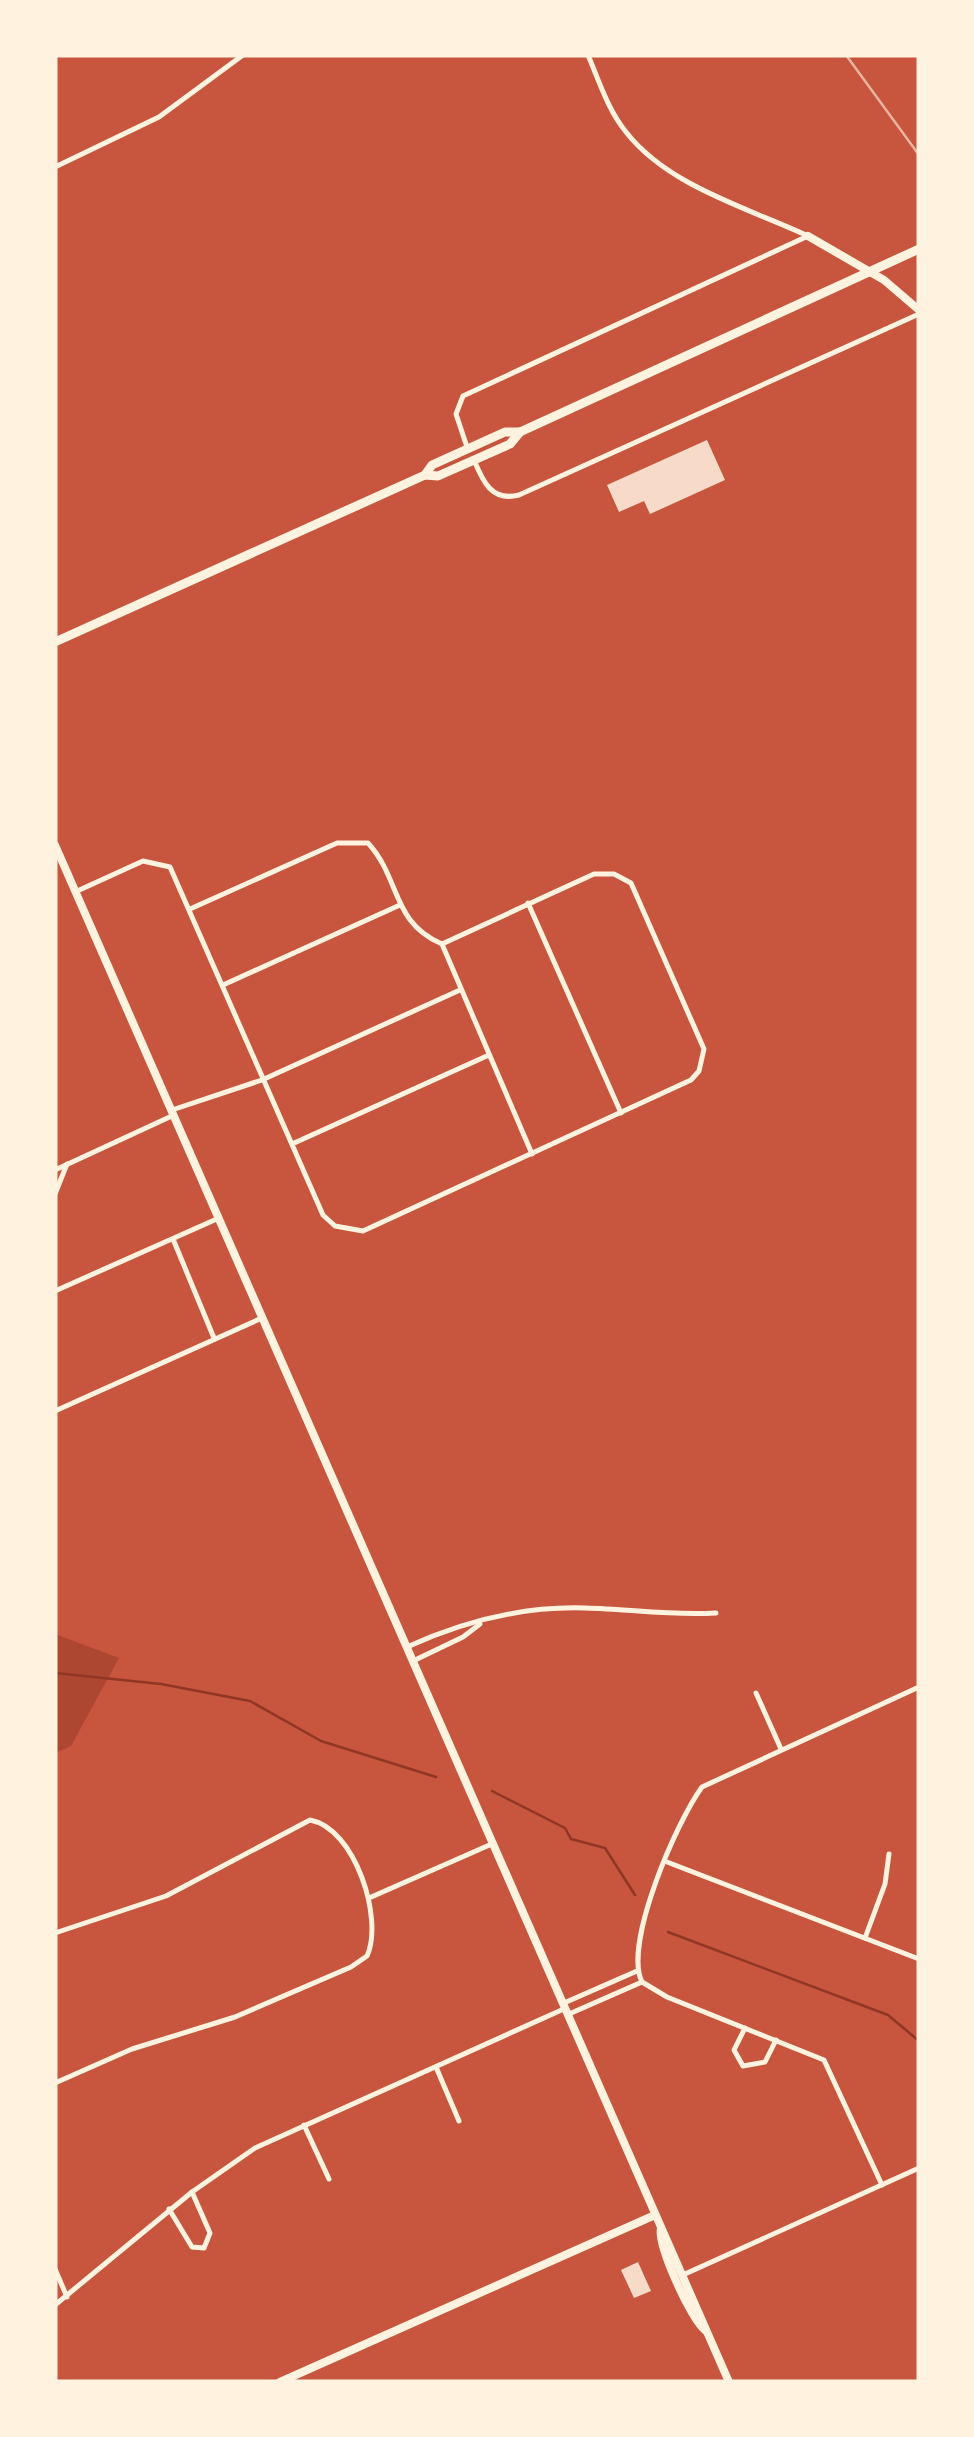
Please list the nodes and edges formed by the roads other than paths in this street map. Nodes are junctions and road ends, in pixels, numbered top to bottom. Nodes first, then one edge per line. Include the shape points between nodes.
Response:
1 (243, 55) edge
2 (588, 55) edge
3 (55, 167) edge
4 (808, 236) junction
5 (919, 249) edge
6 (919, 312) edge
7 (520, 432) junction
8 (468, 449) junction
9 (474, 460) junction
10 (425, 475) junction
11 (55, 642) edge
12 (55, 845) edge
13 (75, 892) junction
14 (528, 903) junction
15 (400, 905) junction
16 (189, 909) junction
17 (442, 944) junction
18 (223, 985) junction
19 (460, 990) junction
20 (489, 1056) junction
21 (262, 1080) junction
22 (172, 1112) junction
23 (621, 1113) junction
24 (292, 1144) junction
25 (532, 1154) junction
26 (67, 1164) junction
27 (55, 1170) edge
28 (55, 1194) edge
29 (219, 1218) junction
30 (173, 1239) junction
31 (55, 1291) edge
32 (262, 1318) junction
33 (215, 1339) junction
34 (55, 1411) edge
35 (716, 1613) dead end
36 (480, 1624) junction
37 (407, 1647) junction
38 (413, 1660) junction
39 (919, 1687) edge
40 (756, 1693) dead end
41 (782, 1750) junction
42 (494, 1843) junction
43 (889, 1854) dead end
44 (667, 1862) junction
45 (369, 1898) junction
46 (55, 1934) edge
47 (865, 1938) junction
48 (919, 1959) edge
49 (636, 1970) junction
50 (642, 1982) junction
51 (566, 2008) junction
52 (746, 2028) junction
53 (776, 2040) junction
54 (436, 2066) junction
55 (55, 2084) edge
56 (458, 2120) dead end
57 (304, 2124) junction
58 (919, 2168) edge
59 (329, 2179) dead end
60 (882, 2185) junction
61 (192, 2192) junction
62 (170, 2209) junction
63 (655, 2214) junction
64 (661, 2228) junction
65 (55, 2270) edge
66 (685, 2274) junction
67 (67, 2297) junction
68 (55, 2305) edge
69 (706, 2331) junction
70 (280, 2382) edge
71 (729, 2382) edge

1 - 3 street via 159,117
2 - 4 street via 612,112 644,154
4 - 6 main road via 855,260
4 - 8 street via 464,396 457,420
5 - 7 main road
6 - 9 street via 519,495 493,493
7 - 8 main road
7 - 9 main road via 510,444
8 - 10 main road
9 - 10 main road
10 - 11 main road
12 - 13 main road
13 - 16 street via 143,862 170,867
13 - 22 main road
14 - 17 street
14 - 23 street
14 - 23 street via 594,874 614,874 631,883 641,905 704,1048 699,1071
15 - 16 street via 380,856 368,843 352,840
15 - 17 street via 411,926
15 - 18 street
16 - 18 street
17 - 19 street
18 - 21 street
19 - 20 street
19 - 21 street
20 - 24 street
20 - 25 street
21 - 22 street
21 - 24 street
22 - 26 street
22 - 29 main road
23 - 25 street
24 - 25 street via 323,1215 335,1226 363,1231
26 - 27 street
26 - 28 street
29 - 30 street
29 - 32 main road
30 - 31 street
30 - 33 street
32 - 33 street
32 - 37 main road
33 - 34 street
35 - 36 street via 530,1609
36 - 37 street via 456,1624
36 - 38 street
37 - 38 main road
38 - 42 main road
39 - 41 street
40 - 41 street
41 - 44 street via 702,1787
42 - 45 street
42 - 51 main road
43 - 47 street
44 - 47 street
44 - 49 street via 644,1922
45 - 46 street via 343,1842 310,1820 166,1896
45 - 55 street via 373,1943 352,1967
47 - 48 street
49 - 50 street
49 - 51 street
50 - 51 street
50 - 52 street
51 - 54 street
51 - 63 main road
52 - 53 street
52 - 53 street via 734,2050 743,2066 765,2062
53 - 60 street via 818,2055 829,2067
54 - 56 street
54 - 57 street
57 - 59 street
57 - 61 street
58 - 60 street
60 - 66 street
61 - 62 street
61 - 62 street via 210,2233 204,2248 192,2247
62 - 67 street
63 - 64 main road
63 - 70 main road
64 - 66 main road
64 - 69 main road via 677,2279
65 - 67 street
66 - 69 main road
67 - 68 street
69 - 71 main road

